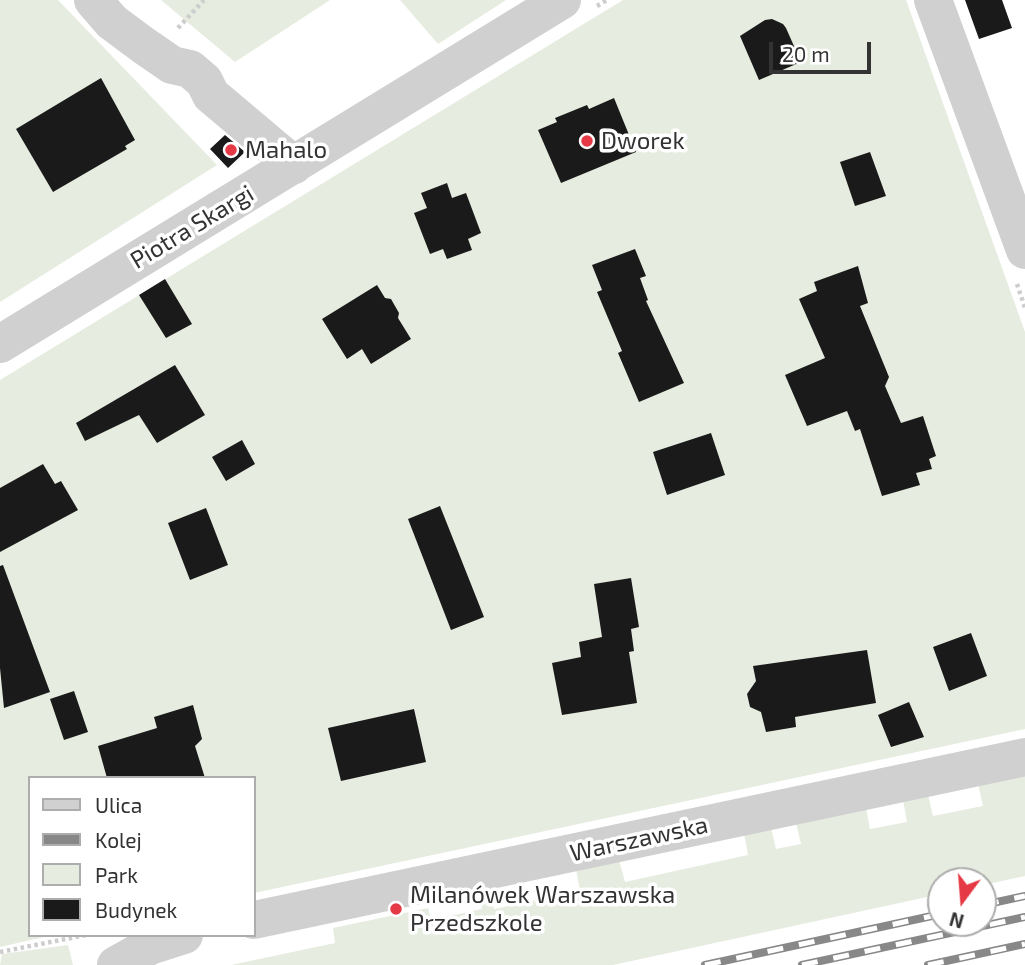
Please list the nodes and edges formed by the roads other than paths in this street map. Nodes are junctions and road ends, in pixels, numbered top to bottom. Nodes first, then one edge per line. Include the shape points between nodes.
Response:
1 (93, 0) edge
2 (562, 0) edge
3 (933, 0) edge
4 (294, 165) junction
5 (1025, 250) edge
6 (0, 344) edge
7 (1025, 758) edge
8 (256, 920) edge
9 (178, 937) edge
10 (116, 965) edge

1 - 4 street via 142,45 172,65 190,69 211,95
2 - 4 street, Piotra Skargi
3 - 5 street
4 - 6 street, Piotra Skargi
7 - 8 street, Warszawska
9 - 10 street

